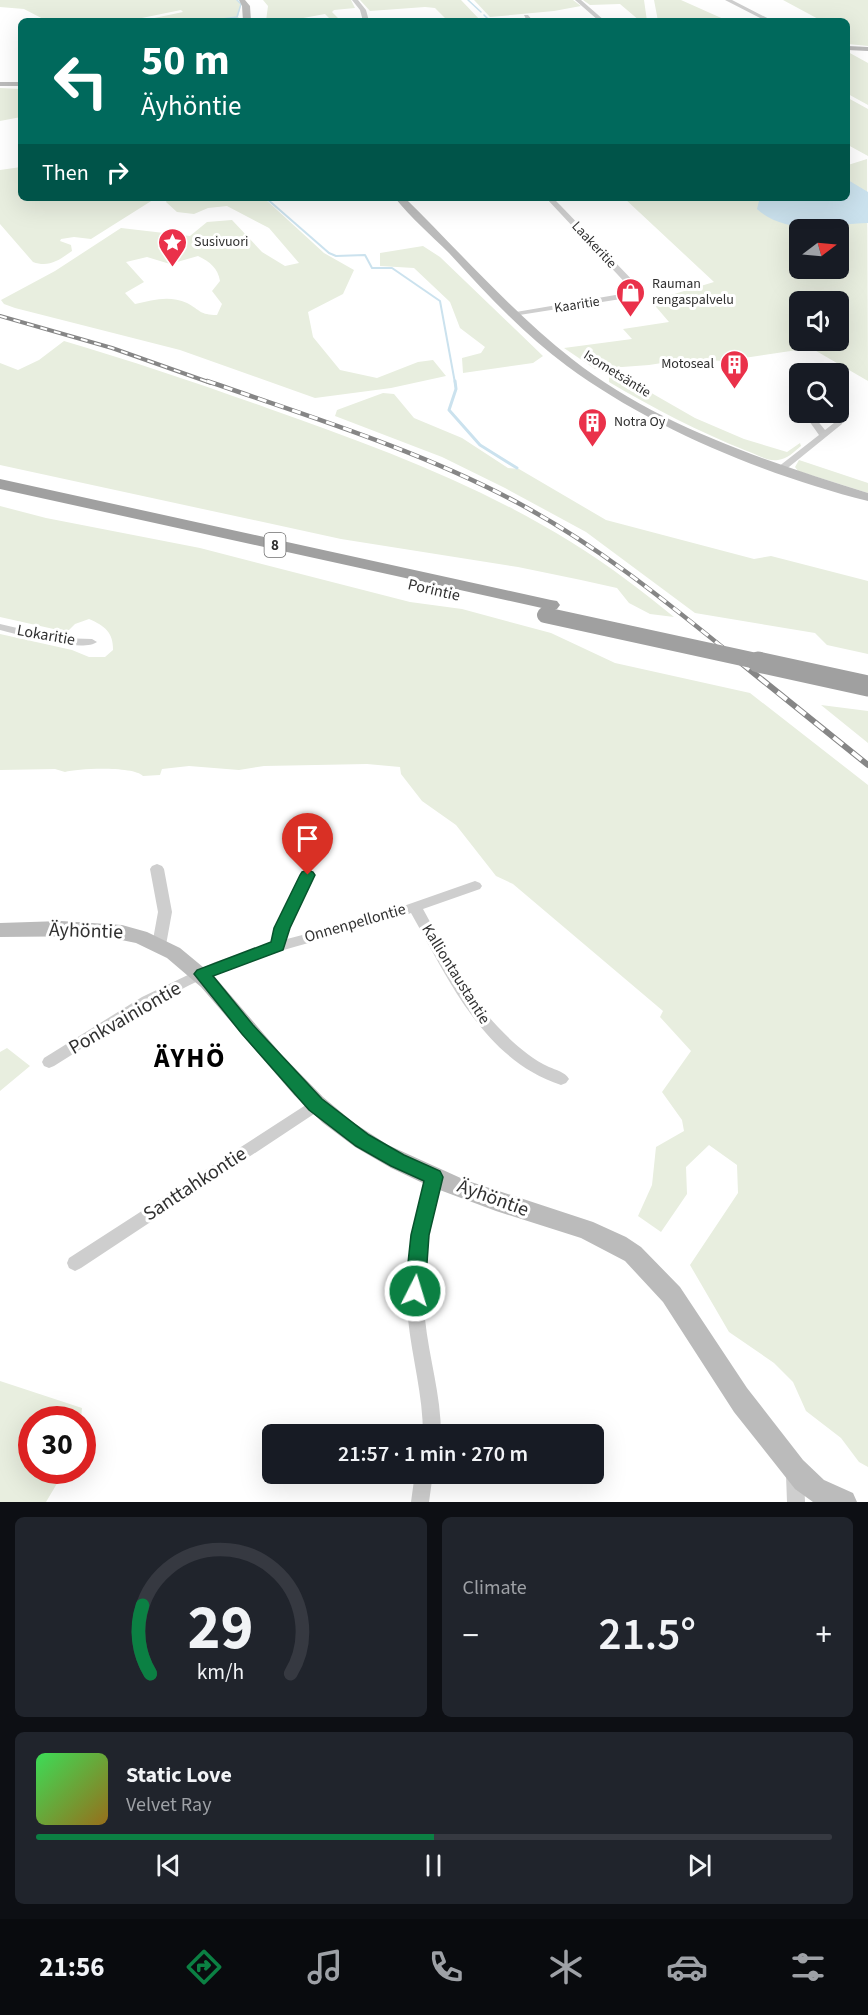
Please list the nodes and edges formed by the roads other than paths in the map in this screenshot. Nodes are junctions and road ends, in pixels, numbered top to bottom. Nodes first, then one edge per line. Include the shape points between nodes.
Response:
1 (242, 0) edge
2 (356, 0) edge
3 (578, 0) edge
4 (728, 0) edge
5 (246, 18) edge
6 (365, 18) edge
7 (599, 18) edge
8 (764, 18) edge
9 (850, 48) edge
10 (868, 49) edge
11 (0, 84) edge
12 (18, 84) edge
13 (403, 201) edge
14 (552, 201) edge
15 (637, 294) joint
16 (516, 314) junction
17 (823, 434) dead end
18 (782, 469) junction
19 (0, 484) edge
20 (0, 494) edge
21 (868, 497) edge
22 (548, 610) junction
23 (0, 627) edge
24 (92, 642) dead end
25 (868, 676) edge
26 (868, 686) edge
27 (157, 869) dead end
28 (308, 875) dead end
29 (475, 886) dead end
30 (414, 906) junction
31 (0, 930) edge
32 (159, 945) junction
33 (278, 946) junction
34 (202, 974) junction
35 (49, 1062) dead end
36 (561, 1079) dead end
37 (315, 1105) junction
38 (434, 1177) junction
39 (75, 1263) dead end
40 (431, 1424) edge
41 (795, 1470) junction
42 (422, 1484) edge
43 (420, 1502) edge
44 (796, 1502) edge
45 (844, 1502) edge

1 - 5 main road
2 - 6 street
3 - 7 street
4 - 8 street
9 - 10 main road
11 - 12 main road
13 - 16 main road, Isometsäntie
14 - 15 street, Laakeritie
15 - 16 street, Kaaritie
16 - 18 main road, Isometsäntie via 570,363 623,397 715,443
17 - 18 street
18 - 21 main road, Isometsäntie
19 - 22 highway, Porintie / 8
20 - 22 highway, Porintie / 8
22 - 25 highway, Porintie / 8
22 - 26 highway, Porintie / 8, bridge
23 - 24 street, Lokaritie via 60,641
27 - 32 street via 165,912
28 - 33 street via 282,928
29 - 30 street, Onnenpellontie
30 - 33 street, Onnenpellontie
30 - 36 street, Kalliontaustantie via 483,1020 509,1050
31 - 32 main road, Äyhöntie via 114,930 134,933
32 - 34 main road, Äyhöntie
33 - 34 street, Onnenpellontie
34 - 35 street, Ponkvainiontie via 147,1001
34 - 37 main road, Äyhöntie
37 - 38 main road, Äyhöntie via 363,1140
37 - 39 street, Santtahkontie
38 - 40 street via 420,1235 415,1291
38 - 41 main road, Äyhöntie via 579,1226 617,1243 647,1265
41 - 44 street
41 - 45 main road, Äyhöntie via 814,1489
42 - 43 street

